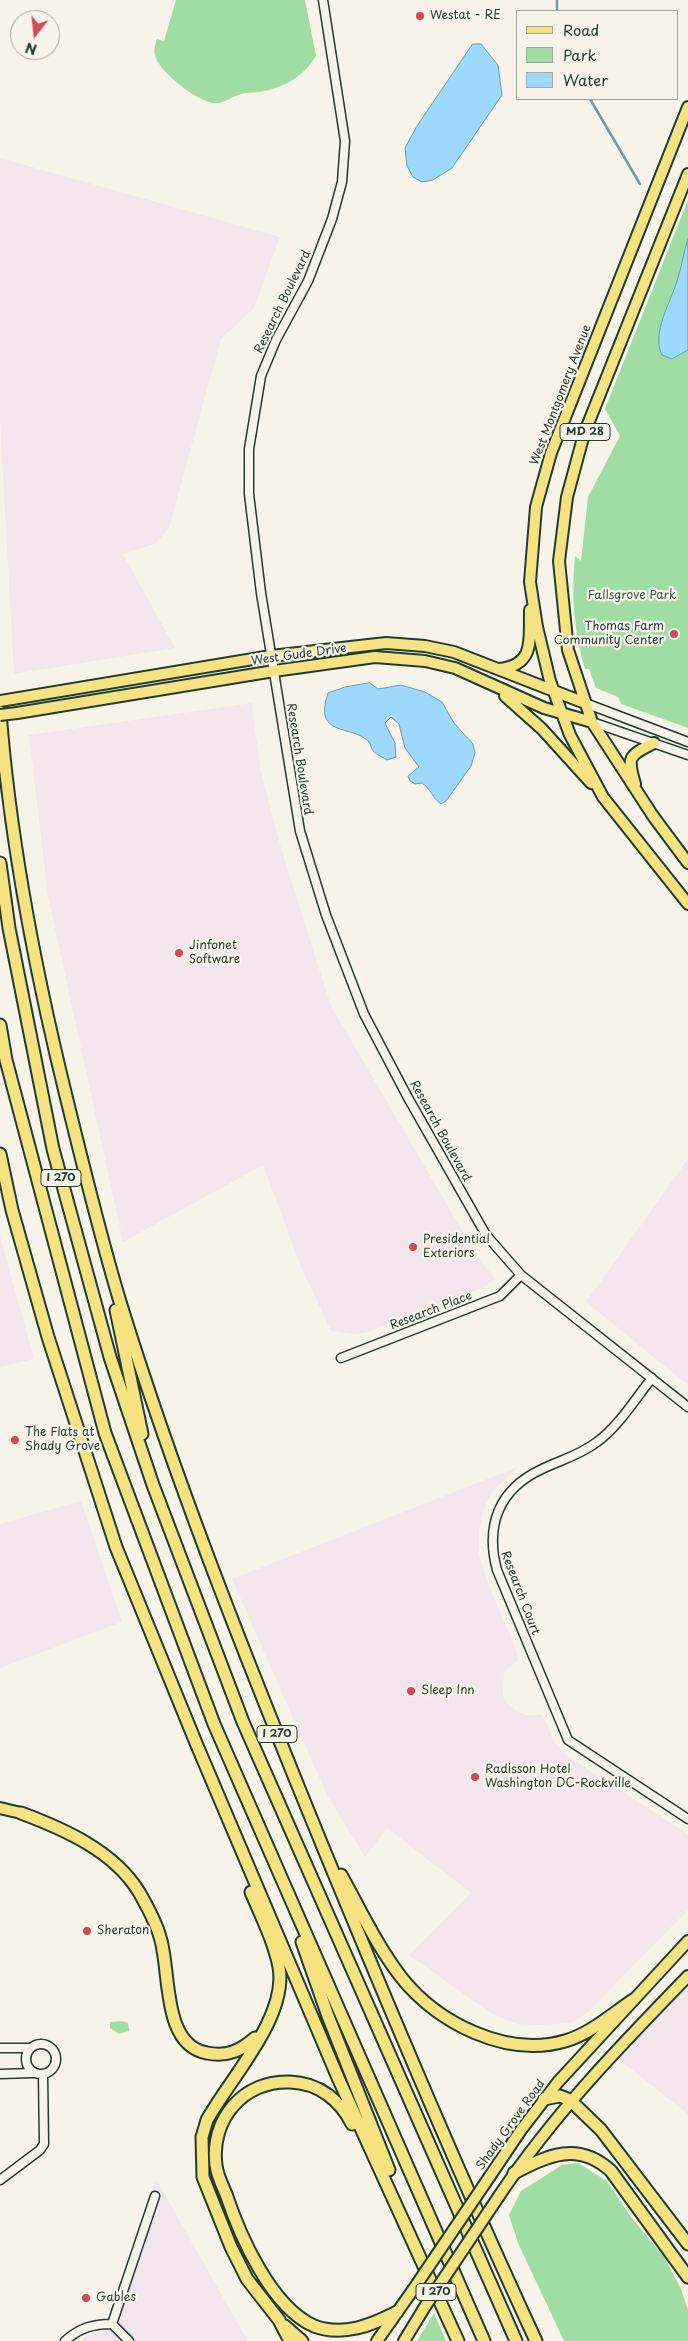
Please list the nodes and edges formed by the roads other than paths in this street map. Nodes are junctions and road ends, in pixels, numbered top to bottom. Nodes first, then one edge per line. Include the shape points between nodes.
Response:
1 (322, 0) edge
2 (688, 107) edge
3 (688, 174) edge
4 (530, 582) junction
5 (271, 656) junction
6 (498, 670) junction
7 (274, 671) junction
8 (484, 680) junction
9 (554, 690) junction
10 (0, 701) edge
11 (585, 703) junction
12 (560, 712) junction
13 (0, 714) edge
14 (592, 722) junction
15 (688, 742) edge
16 (654, 743) junction
17 (688, 755) edge
18 (638, 795) junction
19 (603, 797) junction
20 (0, 863) edge
21 (688, 863) edge
22 (688, 904) edge
23 (0, 1025) edge
24 (0, 1154) edge
25 (97, 1217) junction
26 (521, 1275) junction
27 (341, 1358) dead end
28 (652, 1378) junction
29 (688, 1407) edge
30 (153, 1485) junction
31 (196, 1743) junction
32 (0, 1808) edge
33 (21, 1812) joint
34 (688, 1819) edge
35 (316, 1829) junction
36 (271, 1853) junction
37 (688, 1941) edge
38 (688, 1976) edge
39 (633, 2000) junction
40 (264, 2031) junction
41 (0, 2048) edge
42 (30, 2048) junction
43 (33, 2072) junction
44 (0, 2074) edge
45 (43, 2074) junction
46 (544, 2099) junction
47 (570, 2100) junction
48 (380, 2167) junction
49 (514, 2173) junction
50 (0, 2180) edge
51 (155, 2196) dead end
52 (392, 2196) junction
53 (688, 2244) edge
54 (688, 2278) edge
55 (397, 2312) junction
56 (279, 2320) junction
57 (112, 2324) junction
58 (534, 2336) edge
59 (65, 2341) edge
60 (129, 2341) edge
61 (290, 2341) edge
62 (302, 2341) edge
63 (377, 2341) edge
64 (404, 2341) edge
65 (458, 2341) edge
66 (484, 2341) edge
67 (516, 2341) edge
68 (540, 2341) edge

1 - 5 street, Research Boulevard via 345,141 342,182 332,219 308,281 276,340 261,376 249,449 253,529
2 - 4 main road, West Montgomery Avenue / MD 28 via 551,452 536,507
3 - 11 main road, MD 28 via 584,434 567,497 559,561 562,611 568,650
4 - 6 main road via 528,653 522,662
4 - 9 main road, West Montgomery Avenue / MD 28 via 540,644
5 - 6 main road, West Gude Drive via 386,643 454,652
5 - 7 street, Research Boulevard
5 - 10 main road, West Gude Drive
6 - 9 main road, West Gude Drive
7 - 8 main road, West Gude Drive via 376,657 455,668
7 - 13 main road, West Gude Drive, bridge
7 - 26 street, Research Boulevard via 300,831 326,915 364,1014 486,1235
8 - 12 main road, West Gude Drive
8 - 19 main road via 542,728
9 - 11 main road, West Gude Drive
9 - 12 main road, West Montgomery Avenue / MD 28
11 - 14 main road, MD 28
11 - 15 street
12 - 14 main road, West Gude Drive
12 - 19 main road, West Montgomery Avenue / MD 28
13 - 25 highway, I 270 via 4,767 45,1006
14 - 16 street
14 - 18 main road, MD 28
16 - 17 street
16 - 18 main road via 638,751 629,764
18 - 21 main road, MD 28
19 - 22 main road, West Montgomery Avenue / MD 28
20 - 30 highway, I 270 via 8,928 53,1149 110,1357
23 - 36 highway, I 270 via 6,1060 105,1434 214,1724
24 - 31 highway, I 270 via 12,1210 48,1337 116,1547
25 - 30 highway
25 - 35 highway, I 270 via 121,1304 170,1452
26 - 27 street, Research Place via 500,1296
26 - 28 street, Research Boulevard
28 - 29 street, Research Boulevard
28 - 34 street, Research Court via 598,1442 519,1482 499,1507 491,1549 568,1740
30 - 67 highway, I 270 via 243,1722
31 - 40 highway via 204,1777 274,1947 280,1994
31 - 48 highway, I 270
32 - 33 main road
33 - 40 highway via 65,1830 104,1854 138,1891 161,1938 175,2026 192,2046 202,2052 230,2054 244,2048
35 - 39 highway via 402,1978 430,2006 468,2030 524,2045 549,2044 576,2038
35 - 58 highway, I 270 via 377,1978
36 - 52 highway via 328,2016 393,2181
36 - 66 highway, I 270
37 - 39 main road, Shady Grove Road
38 - 47 main road
39 - 46 main road, Shady Grove Road
40 - 56 highway via 207,2120 201,2155 203,2177 231,2247 247,2279
41 - 42 street
42 - 43 street via 26,2061
42 - 45 street via 45,2045 56,2055 55,2065
43 - 44 street
43 - 45 street
45 - 50 street via 44,2144
46 - 47 highway via 560,2096
46 - 55 main road, Shady Grove Road, bridge
47 - 49 main road
47 - 53 highway via 601,2130
48 - 52 highway, I 270
48 - 55 highway via 368,2154 337,2102 316,2087 300,2082 260,2086 243,2096 228,2113 216,2139 216,2166 244,2244 289,2309 315,2326 332,2330 375,2324
49 - 54 highway via 544,2158 567,2152 602,2163
49 - 64 main road, bridge
51 - 57 street
52 - 65 highway, I 270
55 - 63 main road, Shady Grove Road
56 - 61 highway
56 - 62 highway
57 - 59 street via 85,2327
57 - 60 street
58 - 68 highway

